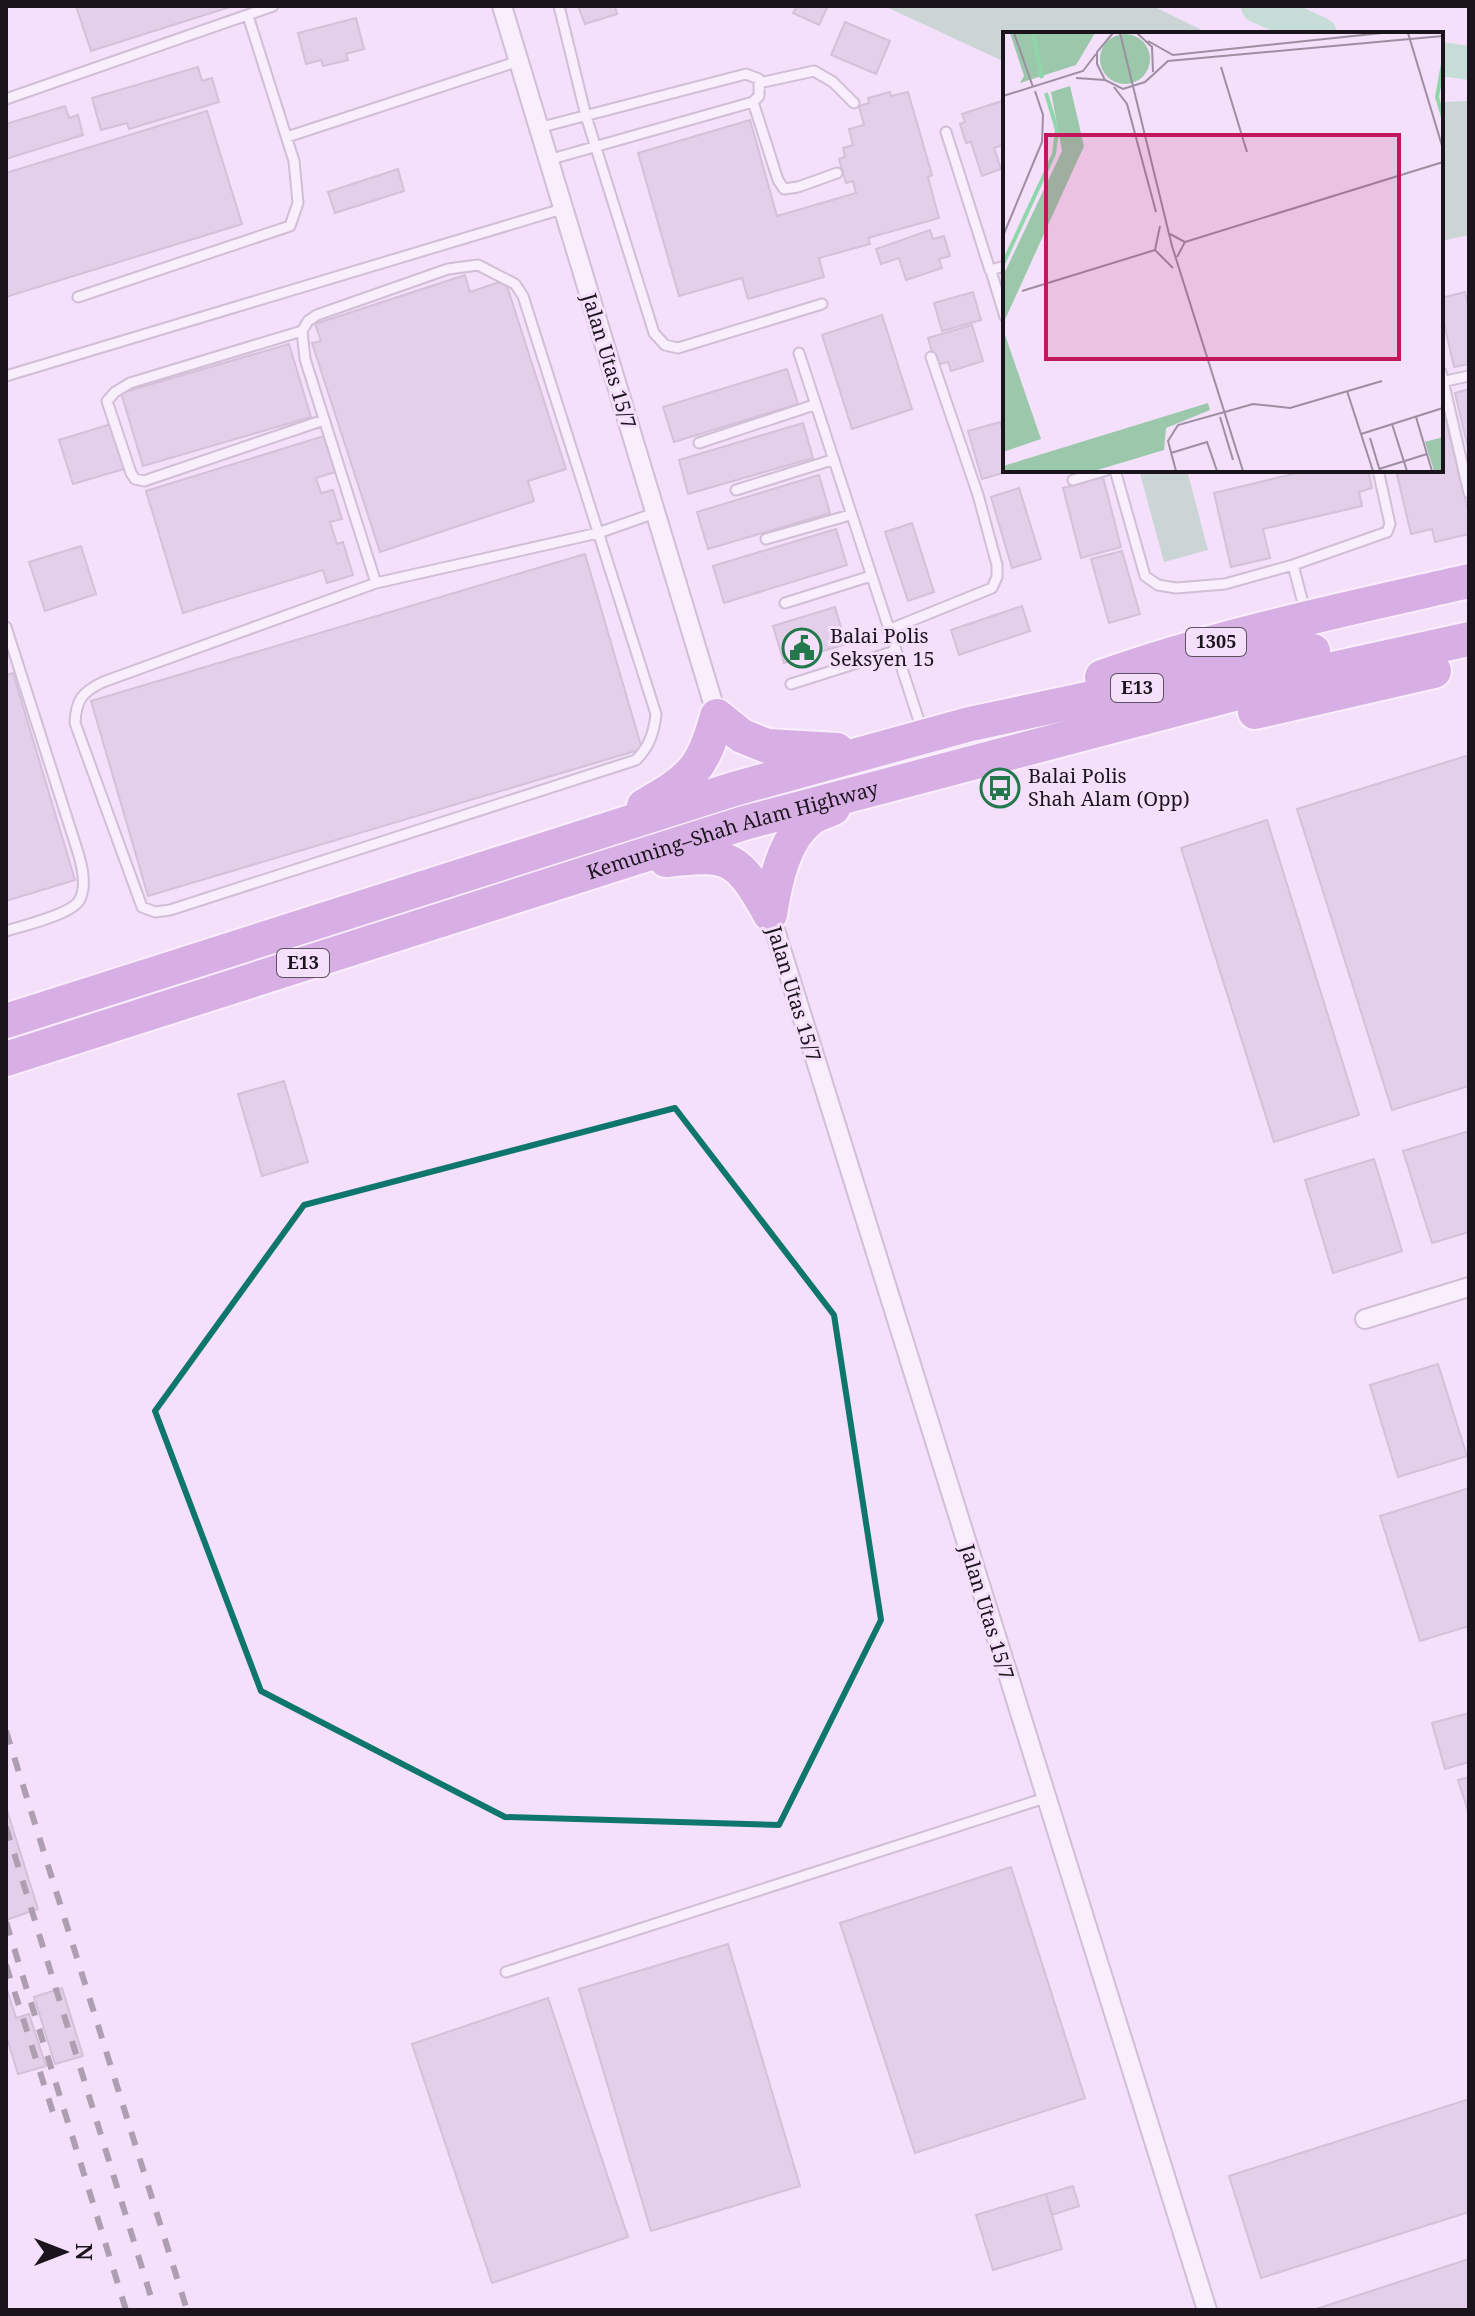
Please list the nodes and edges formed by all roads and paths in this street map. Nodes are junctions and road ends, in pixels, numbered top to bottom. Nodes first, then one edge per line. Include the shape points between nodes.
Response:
1 (273, 6) edge
2 (502, 6) edge
3 (559, 6) edge
4 (248, 16) junction
5 (519, 61) junction
6 (759, 83) junction
7 (6, 99) edge
8 (753, 102) junction
9 (854, 103) dead end
10 (586, 116) junction
11 (538, 128) junction
12 (946, 132) dead end
13 (287, 137) junction
14 (595, 147) junction
15 (548, 160) junction
16 (837, 173) dead end
17 (562, 209) junction
18 (1003, 267) edge
19 (991, 271) junction
20 (78, 297) dead end
21 (822, 304) dead end
22 (1003, 310) edge
23 (302, 331) junction
24 (799, 353) dead end
25 (931, 357) dead end
26 (6, 376) edge
27 (1469, 376) edge
28 (1443, 379) edge
29 (1443, 383) edge
30 (814, 405) junction
31 (324, 420) junction
32 (699, 443) dead end
33 (832, 460) junction
34 (1100, 472) edge
35 (1116, 472) edge
36 (1378, 472) edge
37 (1073, 480) dead end
38 (736, 490) dead end
39 (1469, 493) edge
40 (655, 513) junction
41 (850, 515) junction
42 (598, 533) junction
43 (766, 539) dead end
44 (1293, 565) junction
45 (871, 576) junction
46 (1469, 581) edge
47 (376, 583) junction
48 (785, 603) dead end
49 (1469, 616) edge
50 (1307, 619) junction
51 (6, 627) edge
52 (888, 630) junction
53 (1469, 639) edge
54 (895, 651) junction
55 (1469, 662) edge
56 (1307, 664) junction
57 (791, 684) dead end
58 (717, 716) junction
59 (970, 724) junction
60 (924, 736) junction
61 (876, 750) junction
62 (999, 757) junction
63 (867, 792) junction
64 (602, 831) junction
65 (601, 867) junction
66 (770, 914) junction
67 (6, 931) edge
68 (6, 1021) edge
69 (6, 1059) edge
70 (1469, 1287) edge
71 (1365, 1319) dead end
72 (1045, 1798) junction
73 (506, 1972) dead end
74 (1207, 2310) edge

1 - 4 lane
2 - 5 street, Jalan Utas 15/7
3 - 10 lane
4 - 7 lane
4 - 13 lane
5 - 11 street, Jalan Utas 15/7
5 - 13 lane
6 - 8 lane
6 - 9 lane via 814,71
6 - 10 lane via 746,74
8 - 14 lane
8 - 16 lane via 784,189
10 - 11 lane
10 - 14 lane
11 - 15 street, Jalan Utas 15/7
12 - 19 lane
13 - 20 lane via 298,203 290,226
14 - 15 lane
14 - 21 lane via 654,333 665,345 678,348
15 - 17 street, Jalan Utas 15/7
17 - 26 lane
17 - 40 street, Jalan Utas 15/7
18 - 19 lane
19 - 22 lane
23 - 31 lane
23 - 31 lane via 130,383 107,401 131,473 144,481
23 - 42 lane via 317,315 448,269 478,265 515,284
24 - 30 lane
25 - 52 lane via 978,495 997,577 992,588
27 - 28 lane
29 - 39 lane
30 - 32 lane
30 - 33 lane
31 - 47 lane
33 - 38 lane
33 - 41 lane
34 - 37 lane
35 - 44 lane via 1145,576 1158,585 1225,584
36 - 44 lane via 1390,524 1387,532
40 - 42 lane
40 - 58 street, Jalan Utas 15/7
41 - 43 lane
41 - 45 lane
42 - 47 lane
42 - 47 lane via 656,714 647,749 636,760 170,910 142,907 75,723 76,704 85,690
44 - 50 lane
45 - 48 lane
45 - 52 lane
46 - 50 highway, 1305
49 - 56 highway, Kemuning–Shah Alam Highway / E13
50 - 59 highway, 1305 via 1158,658
51 - 67 lane via 82,880 81,899 71,909
52 - 54 lane
53 - 56 highway, Kemuning–Shah Alam Highway / E13
54 - 57 lane
54 - 60 lane
55 - 62 highway via 1207,723
56 - 59 highway, Kemuning–Shah Alam Highway / E13
56 - 62 highway, Kemuning–Shah Alam Highway / E13
58 - 61 highway via 742,736 767,746
58 - 64 highway via 701,763 674,788
59 - 60 highway, Kemuning–Shah Alam Highway / E13
60 - 61 highway, Kemuning–Shah Alam Highway / E13
61 - 64 highway, Kemuning–Shah Alam Highway / E13
62 - 63 highway, Kemuning–Shah Alam Highway / E13
63 - 65 highway, Kemuning–Shah Alam Highway / E13
63 - 66 highway via 809,820 786,850
64 - 68 highway, Kemuning–Shah Alam Highway / E13
65 - 66 highway via 700,856 730,861 751,880
65 - 69 highway, Kemuning–Shah Alam Highway / E13
66 - 72 street, Jalan Utas 15/7
70 - 71 street
72 - 73 lane
72 - 74 street, Jalan Utas 15/7

